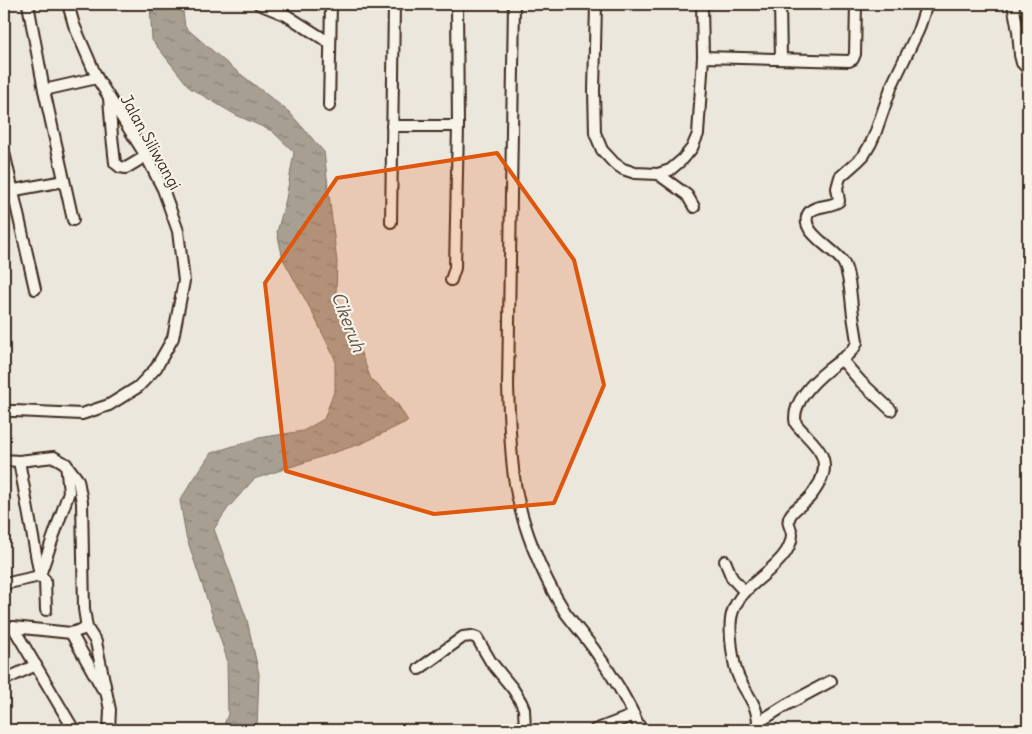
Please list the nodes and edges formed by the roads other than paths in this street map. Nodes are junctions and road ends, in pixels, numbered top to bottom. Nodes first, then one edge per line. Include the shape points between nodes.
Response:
1 (28, 4) edge
2 (68, 4) edge
3 (260, 4) edge
4 (330, 4) edge
5 (394, 4) edge
6 (457, 4) edge
7 (514, 4) edge
8 (596, 4) edge
9 (702, 4) edge
10 (780, 4) edge
11 (856, 4) edge
12 (927, 4) edge
13 (1013, 4) edge
14 (330, 43) junction
15 (703, 57) junction
16 (781, 59) junction
17 (1028, 69) edge
18 (97, 78) junction
19 (44, 90) junction
20 (109, 97) junction
21 (329, 106) dead end
22 (392, 126) junction
23 (458, 126) junction
24 (4, 152) edge
25 (146, 156) junction
26 (658, 174) junction
27 (64, 181) junction
28 (8, 191) edge
29 (694, 207) dead end
30 (73, 220) dead end
31 (391, 222) dead end
32 (451, 280) dead end
33 (35, 290) dead end
34 (841, 359) junction
35 (891, 410) dead end
36 (4, 411) edge
37 (4, 460) edge
38 (19, 461) junction
39 (66, 464) junction
40 (725, 561) dead end
41 (40, 576) junction
42 (4, 584) edge
43 (745, 592) junction
44 (46, 610) dead end
45 (8, 628) edge
46 (87, 628) junction
47 (71, 633) junction
48 (36, 665) junction
49 (419, 669) dead end
50 (4, 680) edge
51 (831, 681) dead end
52 (107, 697) junction
53 (634, 715) junction
54 (758, 726) edge
55 (74, 730) edge
56 (108, 730) edge
57 (525, 730) edge
58 (594, 730) edge
59 (641, 730) edge

1 - 19 street
2 - 18 street, Jalan Siliwangi
3 - 14 street via 286,15
4 - 14 street
5 - 22 street
6 - 23 street
7 - 53 street via 508,386 514,478 520,508 544,573 566,612 619,686
8 - 26 street via 595,133 602,150 614,163 634,173
9 - 15 street
10 - 16 street
11 - 16 street via 853,59
12 - 34 street via 871,143 864,155 840,177 837,188 839,202 816,208 808,215 811,231 844,262 848,274 857,342
13 - 17 street via 1020,55
14 - 21 street
15 - 16 street
15 - 26 street via 698,134 683,159 670,170
18 - 19 street
18 - 20 street, Jalan Siliwangi
19 - 27 street
20 - 25 street, Jalan Siliwangi
20 - 25 street via 115,163 126,168
22 - 23 street
22 - 31 street
23 - 32 street via 455,268
24 - 28 street
25 - 36 street, Jalan Siliwangi via 163,189 178,231 184,281 173,338 156,368 138,387 108,405 82,414
26 - 29 street via 687,195
27 - 28 street
27 - 30 street
28 - 33 street
34 - 35 street
34 - 43 street via 811,386 795,410 796,424 822,454 825,470 811,496 789,517 792,534 788,550
37 - 38 street
38 - 39 street via 54,457
38 - 41 street
39 - 41 street via 69,492
39 - 46 street via 78,480 82,502
40 - 43 street via 732,578
41 - 42 street
41 - 44 street via 45,580
43 - 54 street via 732,613 732,646 735,667 756,708
45 - 47 street
45 - 48 street
46 - 47 street
46 - 52 street via 96,642
47 - 52 street
48 - 50 street
48 - 55 street
49 - 57 street via 463,637 477,638 521,702
51 - 54 street via 786,705
52 - 56 street via 110,710
53 - 58 street
53 - 59 street

